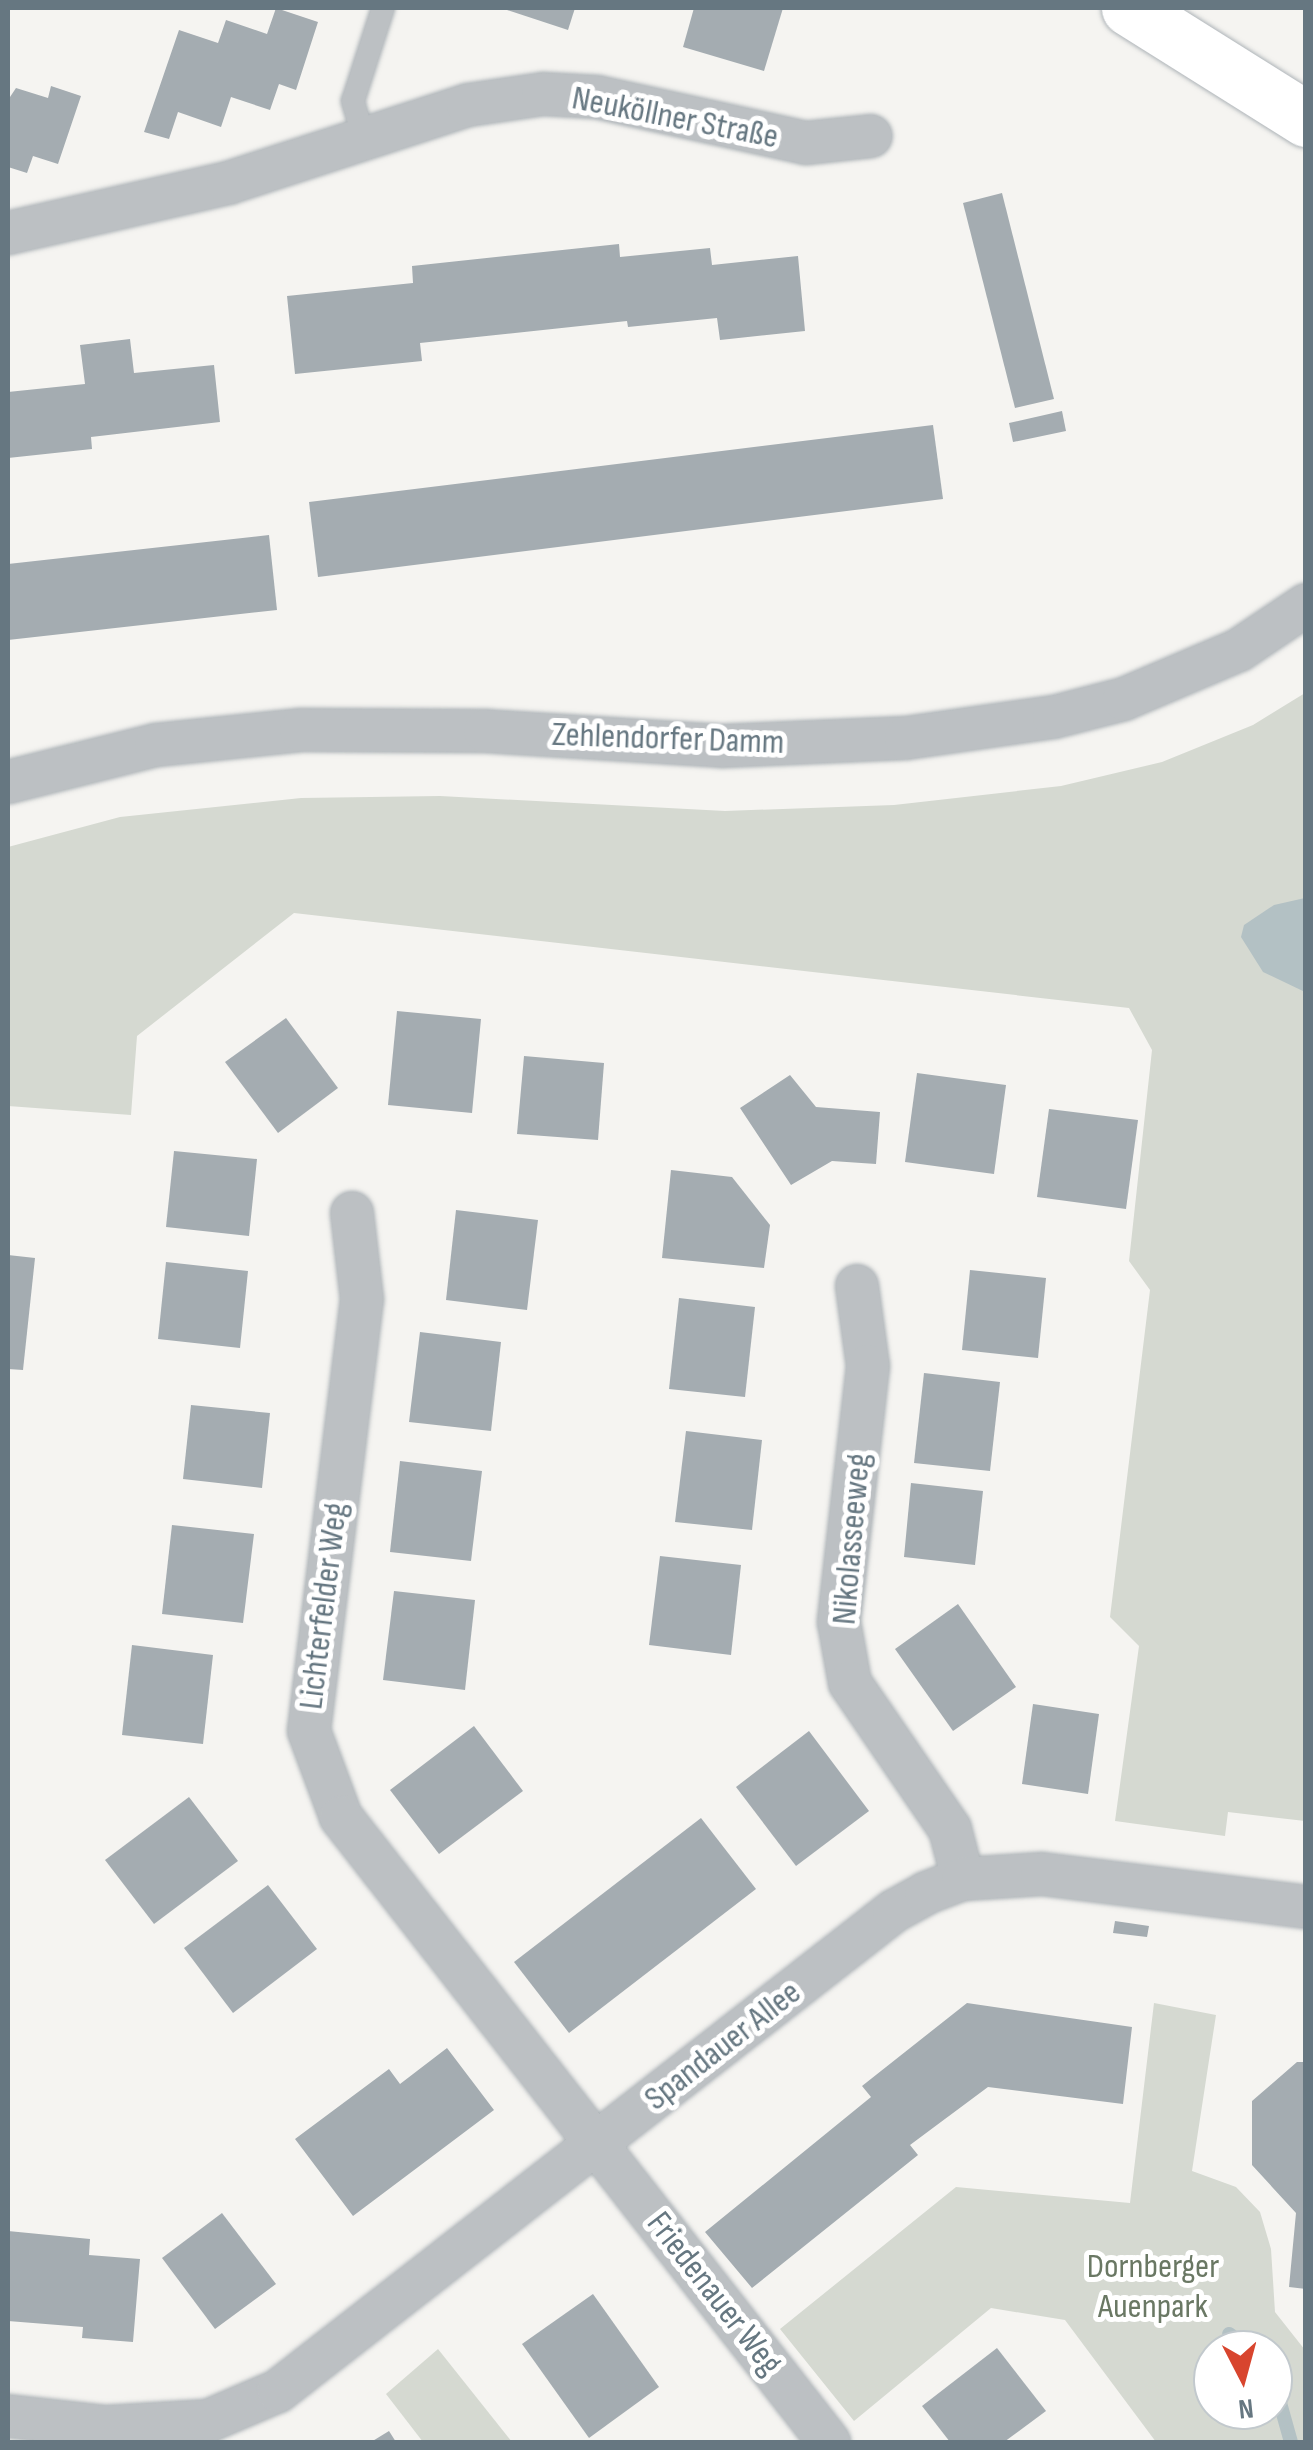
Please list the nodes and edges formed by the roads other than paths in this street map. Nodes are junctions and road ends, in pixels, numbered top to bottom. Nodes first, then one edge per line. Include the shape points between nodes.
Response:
1 (383, 8) edge
2 (1128, 8) edge
3 (1306, 119) edge
4 (871, 136) dead end
5 (364, 138) junction
6 (8, 233) edge
7 (1306, 605) edge
8 (8, 782) edge
9 (352, 1213) dead end
10 (856, 1286) dead end
11 (963, 1879) junction
12 (1306, 1907) edge
13 (596, 2147) junction
14 (8, 2416) edge
15 (207, 2432) edge
16 (829, 2442) edge

1 - 5 lane via 353,101
2 - 3 main road
4 - 5 street, Neuköllner Straße via 806,144 596,97 542,94 468,106
5 - 6 street, Neuköllner Straße via 228,183
7 - 8 street, Zehlendorfer Damm via 1239,650 1124,699 1054,718 943,733 722,746 485,730 301,730 156,746
9 - 13 street, Lichterfelder Weg via 362,1299 308,1731 340,1817
10 - 11 street, Nikolasseeweg via 868,1366 839,1622 847,1668 877,1729 922,1781 950,1829
11 - 12 street, Spandauer Allee via 1042,1874
11 - 13 street, Spandauer Allee via 894,1912
13 - 15 street, Spandauer Allee via 320,2362
13 - 16 street, Friedenauer Weg
14 - 15 street, Spandauer Allee

